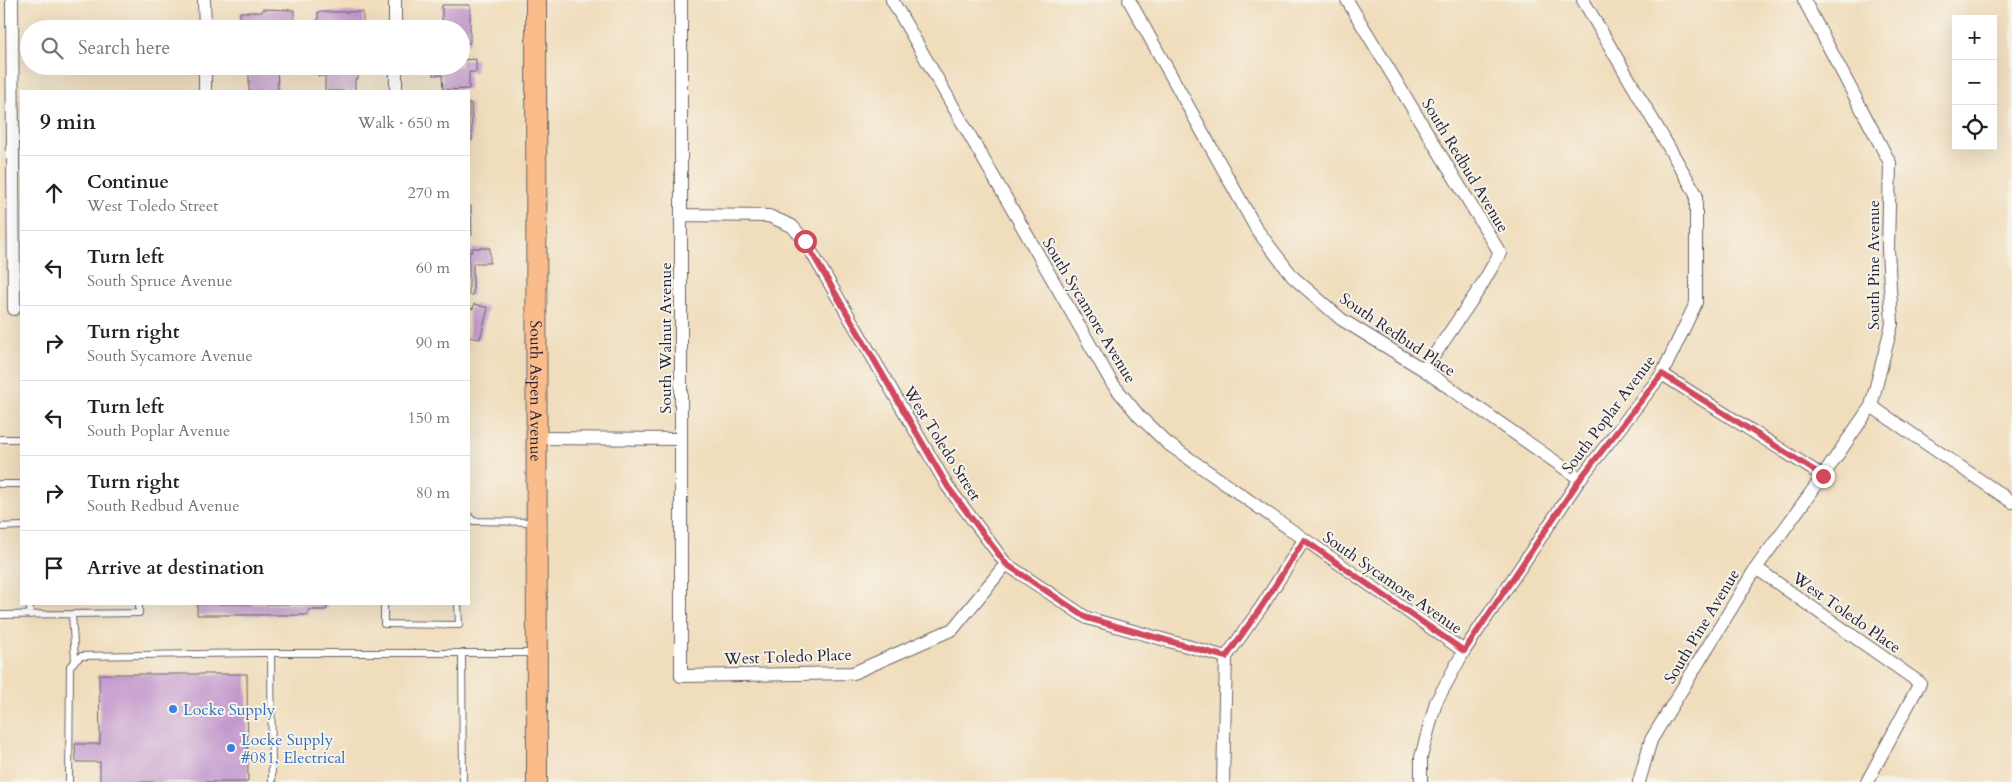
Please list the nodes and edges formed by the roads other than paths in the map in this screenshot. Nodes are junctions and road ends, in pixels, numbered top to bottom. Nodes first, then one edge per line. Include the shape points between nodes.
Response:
1 (12, 0) edge
2 (204, 0) edge
3 (395, 0) edge
4 (536, 0) edge
5 (681, 0) edge
6 (892, 0) edge
7 (1129, 0) edge
8 (1347, 0) edge
9 (1583, 0) edge
10 (1804, 0) edge
11 (205, 20) edge
12 (396, 20) edge
13 (205, 75) edge
14 (396, 75) edge
15 (205, 90) edge
16 (396, 90) edge
17 (681, 215) junction
18 (14, 309) dead end
19 (1424, 370) junction
20 (1662, 374) junction
21 (1871, 406) junction
22 (536, 438) junction
23 (0, 439) edge
24 (20, 439) edge
25 (681, 439) junction
26 (1823, 476) junction
27 (1580, 479) junction
28 (0, 484) edge
29 (20, 484) edge
30 (2012, 502) edge
31 (470, 521) edge
32 (536, 522) junction
33 (20, 526) edge
34 (0, 527) edge
35 (1304, 540) junction
36 (1006, 564) junction
37 (1756, 568) junction
38 (30, 605) edge
39 (139, 605) edge
40 (384, 605) edge
41 (458, 605) edge
42 (72, 614) junction
43 (0, 615) edge
44 (30, 615) junction
45 (1464, 651) junction
46 (271, 652) junction
47 (462, 652) junction
48 (537, 652) junction
49 (1226, 657) junction
50 (75, 661) junction
51 (681, 676) joint
52 (70, 782) edge
53 (272, 782) edge
54 (463, 782) edge
55 (537, 782) edge
56 (1223, 782) edge
57 (1421, 782) edge
58 (1639, 782) edge
59 (1867, 782) edge

1 - 18 street
2 - 11 street
3 - 12 street
4 - 22 main road, South Aspen Avenue
5 - 17 street, South Walnut Avenue
6 - 35 street, South Sycamore Avenue via 1112,383 1167,444
7 - 19 street, South Redbud Place via 1257,230 1293,277 1341,319
8 - 19 street, South Redbud Avenue via 1500,254
9 - 20 street, South Poplar Avenue via 1696,194 1696,304
10 - 21 street, South Pine Avenue via 1890,163 1888,249 1892,324
13 - 15 street
14 - 16 street
17 - 25 street, South Walnut Avenue
17 - 36 street, West Toledo Street via 770,216 792,226 805,241 948,487
19 - 27 street, South Redbud Place
20 - 26 street
20 - 27 street, South Poplar Avenue
21 - 26 street, South Pine Avenue
21 - 30 street
22 - 25 street
22 - 32 main road, South Aspen Avenue
23 - 24 lane
25 - 51 street, South Walnut Avenue
26 - 37 street, South Pine Avenue
27 - 45 street, South Poplar Avenue
28 - 29 lane
31 - 32 lane
32 - 48 main road, South Aspen Avenue
33 - 34 lane
35 - 45 street, South Sycamore Avenue
35 - 49 street
36 - 49 street, West Toledo Street via 1087,618
36 - 51 street, West Toledo Place via 953,629 853,673
37 - 58 street, South Pine Avenue via 1651,740
37 - 59 street, West Toledo Place via 1920,683
38 - 44 lane
39 - 42 lane via 139,613
40 - 41 lane via 384,624 458,625
42 - 44 lane
42 - 50 lane
43 - 44 lane
45 - 57 street, South Poplar Avenue via 1436,702 1421,757
46 - 47 lane
46 - 50 lane via 81,656
46 - 53 lane
47 - 48 lane
47 - 54 lane
48 - 55 main road, South Aspen Avenue
49 - 56 street
50 - 52 lane via 70,666

